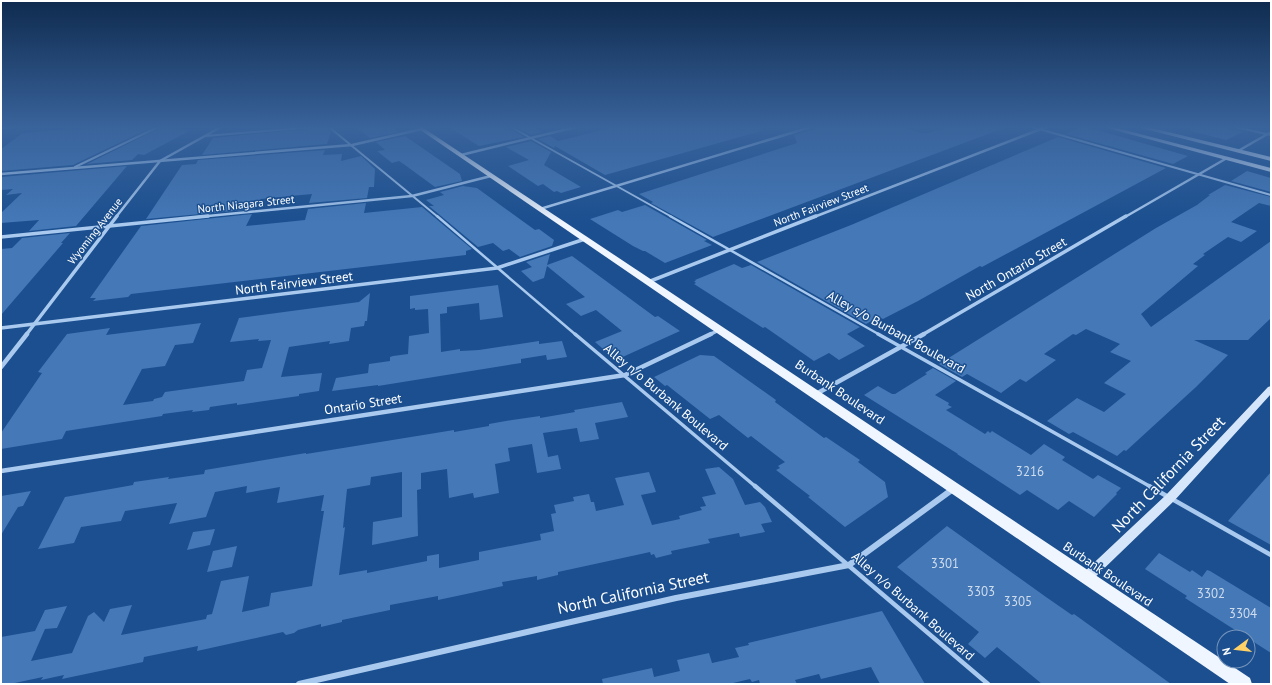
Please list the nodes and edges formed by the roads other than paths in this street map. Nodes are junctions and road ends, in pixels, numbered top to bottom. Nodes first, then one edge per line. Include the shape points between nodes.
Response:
1 (92, 159) edge
2 (164, 159) edge
3 (184, 159) edge
4 (368, 159) edge
5 (467, 159) edge
6 (568, 159) edge
7 (705, 159) edge
8 (963, 159) edge
9 (1146, 159) edge
10 (1225, 159) edge
11 (1231, 159) edge
12 (160, 161) junction
13 (73, 168) junction
14 (1271, 170) edge
15 (1, 174) edge
16 (1199, 174) junction
17 (491, 176) junction
18 (616, 186) junction
19 (1271, 195) edge
20 (412, 196) junction
21 (540, 209) junction
22 (110, 226) junction
23 (1, 237) edge
24 (585, 239) junction
25 (730, 250) junction
26 (497, 268) junction
27 (648, 282) junction
28 (34, 324) junction
29 (1, 328) edge
30 (719, 330) junction
31 (901, 347) junction
32 (1, 367) edge
33 (624, 375) junction
34 (1271, 390) edge
35 (814, 394) junction
36 (1, 471) edge
37 (953, 488) junction
38 (1170, 498) junction
39 (1271, 555) edge
40 (849, 565) junction
41 (1086, 578) junction
42 (299, 684) edge
43 (988, 684) edge
44 (1244, 684) edge

1 - 13 lane
2 - 12 street, Wyoming Avenue
3 - 12 street
4 - 20 lane, Alley n/o Burbank Boulevard
5 - 17 main road, Burbank Boulevard
6 - 18 lane, Alley s/o Burbank Boulevard
7 - 18 street
8 - 25 street, North Fairview Street
9 - 16 lane
10 - 16 street, North Ontario Street
11 - 14 main road
12 - 13 street
12 - 22 street, Wyoming Avenue
13 - 15 street
16 - 19 lane
16 - 31 street, North Ontario Street
17 - 20 street, North Niagara Street
17 - 21 main road, Burbank Boulevard
18 - 21 street
18 - 25 lane, Alley s/o Burbank Boulevard
20 - 22 street, North Niagara Street
20 - 26 lane, Alley n/o Burbank Boulevard
21 - 24 main road, Burbank Boulevard
22 - 23 street, North Niagara Street
22 - 28 street, Wyoming Avenue
24 - 26 street, North Fairview Street
24 - 27 main road, Burbank Boulevard
25 - 27 street, North Fairview Street
25 - 31 lane, Alley s/o Burbank Boulevard
26 - 28 street, North Fairview Street
26 - 33 lane, Alley n/o Burbank Boulevard
27 - 30 main road, Burbank Boulevard
28 - 29 street, North Fairview Street
28 - 32 street, Wyoming Avenue
30 - 33 street, Ontario Street
30 - 35 main road, Burbank Boulevard
31 - 35 street, North Ontario Street
31 - 38 lane, Alley s/o Burbank Boulevard
33 - 36 street, Ontario Street
33 - 40 lane, Alley n/o Burbank Boulevard
34 - 38 main road, North California Street
35 - 37 main road, Burbank Boulevard
37 - 40 street, North California Street
37 - 41 main road, Burbank Boulevard
38 - 39 lane, Alley s/o Burbank Boulevard
38 - 41 main road, North California Street
40 - 42 street, North California Street via 676,598
40 - 43 lane, Alley n/o Burbank Boulevard
41 - 44 main road, Burbank Boulevard

